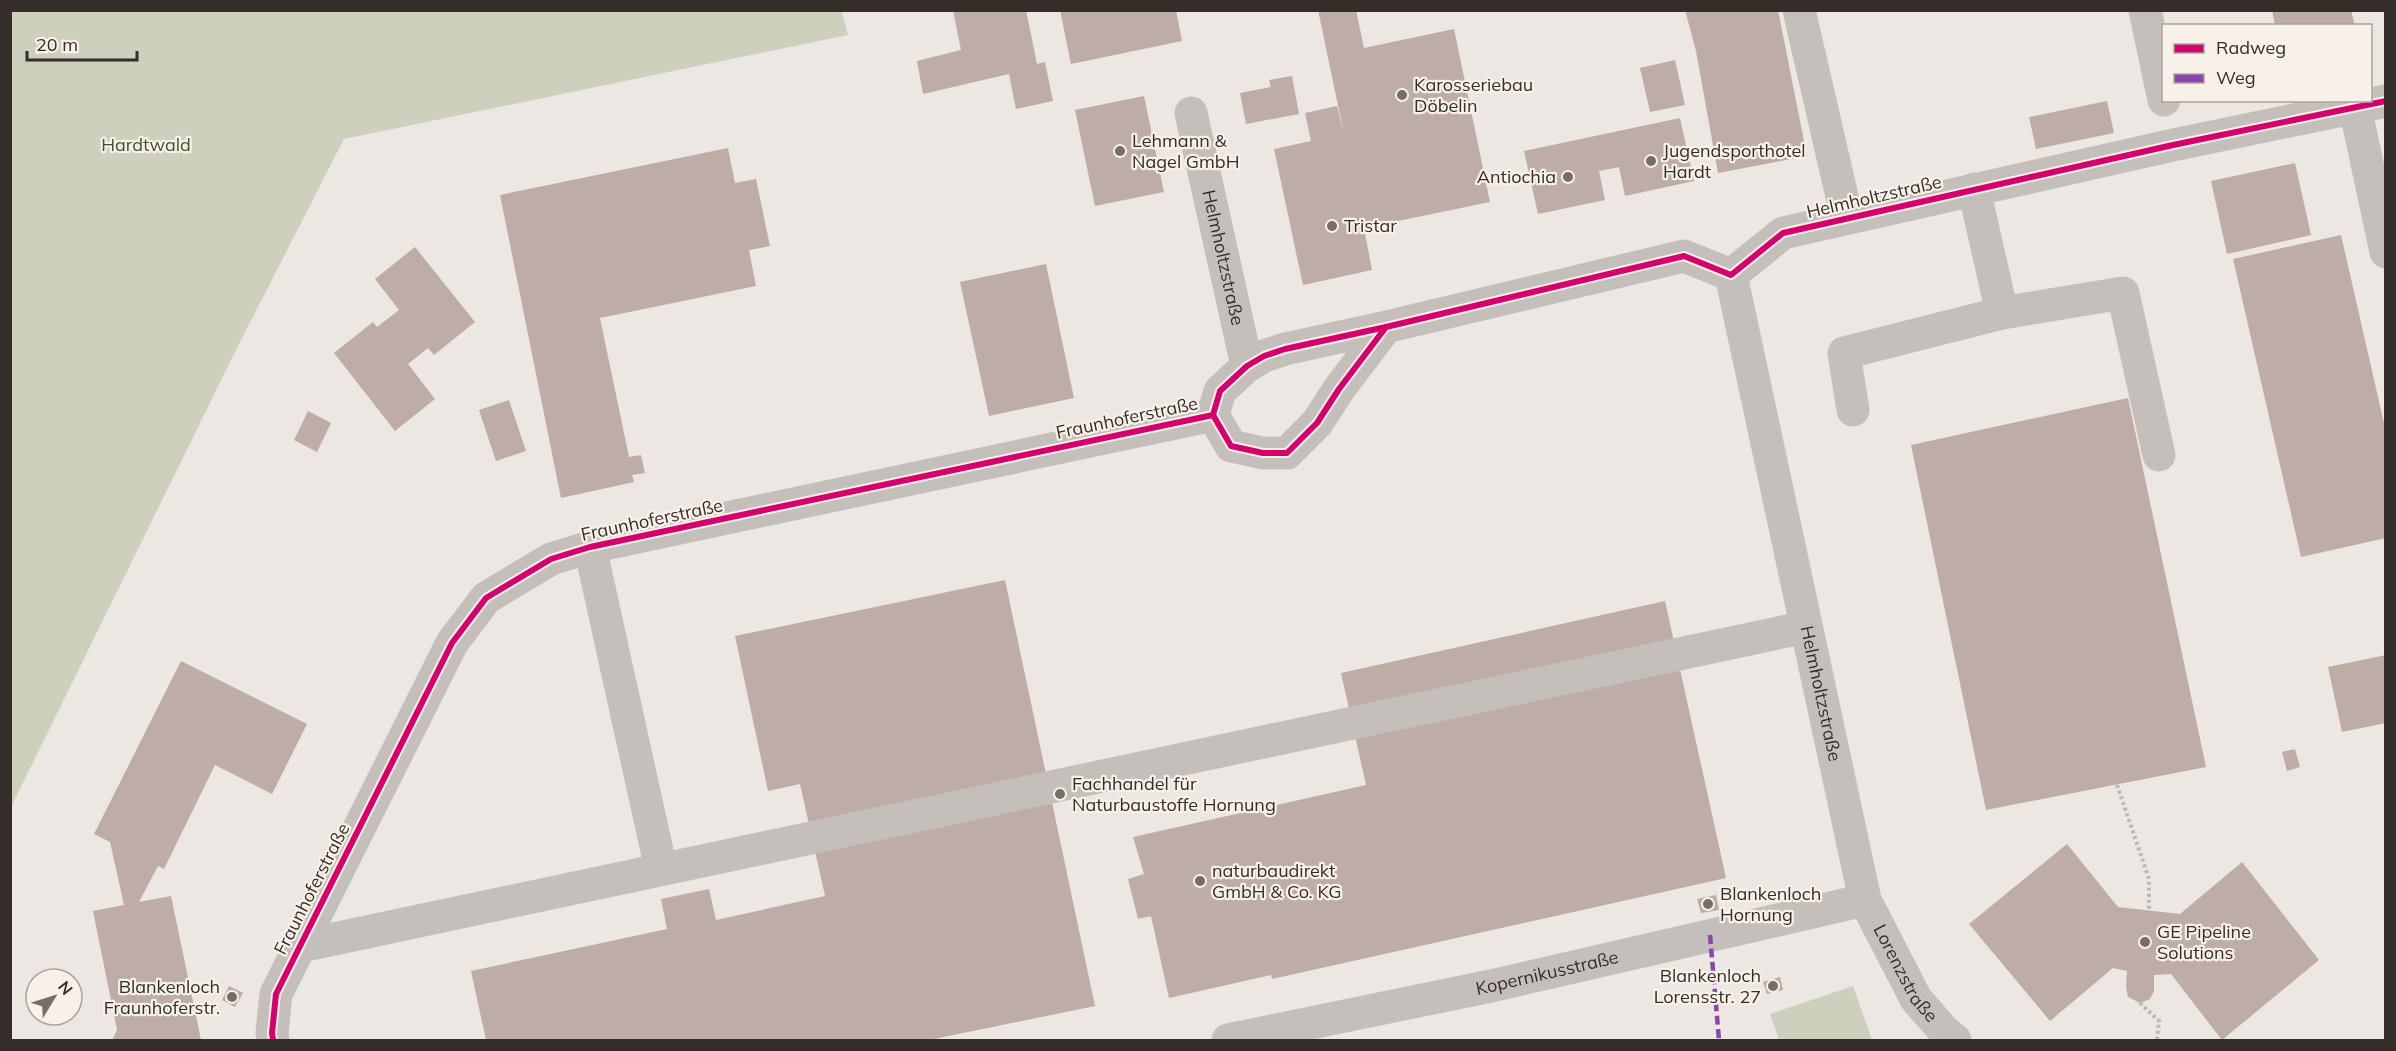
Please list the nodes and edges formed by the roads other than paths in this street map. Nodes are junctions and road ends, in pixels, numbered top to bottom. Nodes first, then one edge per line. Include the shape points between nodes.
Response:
1 (1799, 10) edge
2 (2145, 10) edge
3 (2162, 91) edge
4 (2164, 102) edge
5 (2370, 104) edge
6 (1191, 113) dead end
7 (2173, 145) junction
8 (1974, 189) junction
9 (1847, 218) junction
10 (2385, 252) edge
11 (1731, 275) junction
12 (2002, 313) junction
13 (1386, 327) junction
14 (1247, 366) junction
15 (1853, 410) dead end
16 (1213, 416) junction
17 (2159, 455) dead end
18 (590, 547) junction
19 (1806, 627) junction
20 (661, 868) junction
21 (1865, 900) junction
22 (301, 946) junction
23 (273, 1041) edge
24 (1228, 1041) edge
25 (1955, 1041) edge

1 - 9 street, Helmholtzstraße
2 - 3 street
4 - 7 street
5 - 7 street, Helmholtzstraße
5 - 10 street
6 - 14 street, Helmholtzstraße
7 - 8 street, Helmholtzstraße
8 - 9 street, Helmholtzstraße
8 - 12 street
9 - 11 street, Helmholtzstraße via 1783,233
11 - 13 street via 1684,256
11 - 19 street, Helmholtzstraße
12 - 15 street via 1844,352
12 - 17 street via 2123,293
13 - 14 street via 1285,349
13 - 16 street via 1317,423 1287,453 1231,446
14 - 16 street via 1220,391
16 - 18 street, Fraunhoferstraße
18 - 20 street
18 - 22 street, Fraunhoferstraße via 551,559 486,598 452,643
19 - 20 street
19 - 21 street, Helmholtzstraße
20 - 22 street
21 - 24 street, Kopernikusstraße via 1491,986
21 - 25 street, Lorenzstraße via 1916,999
22 - 23 street, Fraunhoferstraße via 276,994

